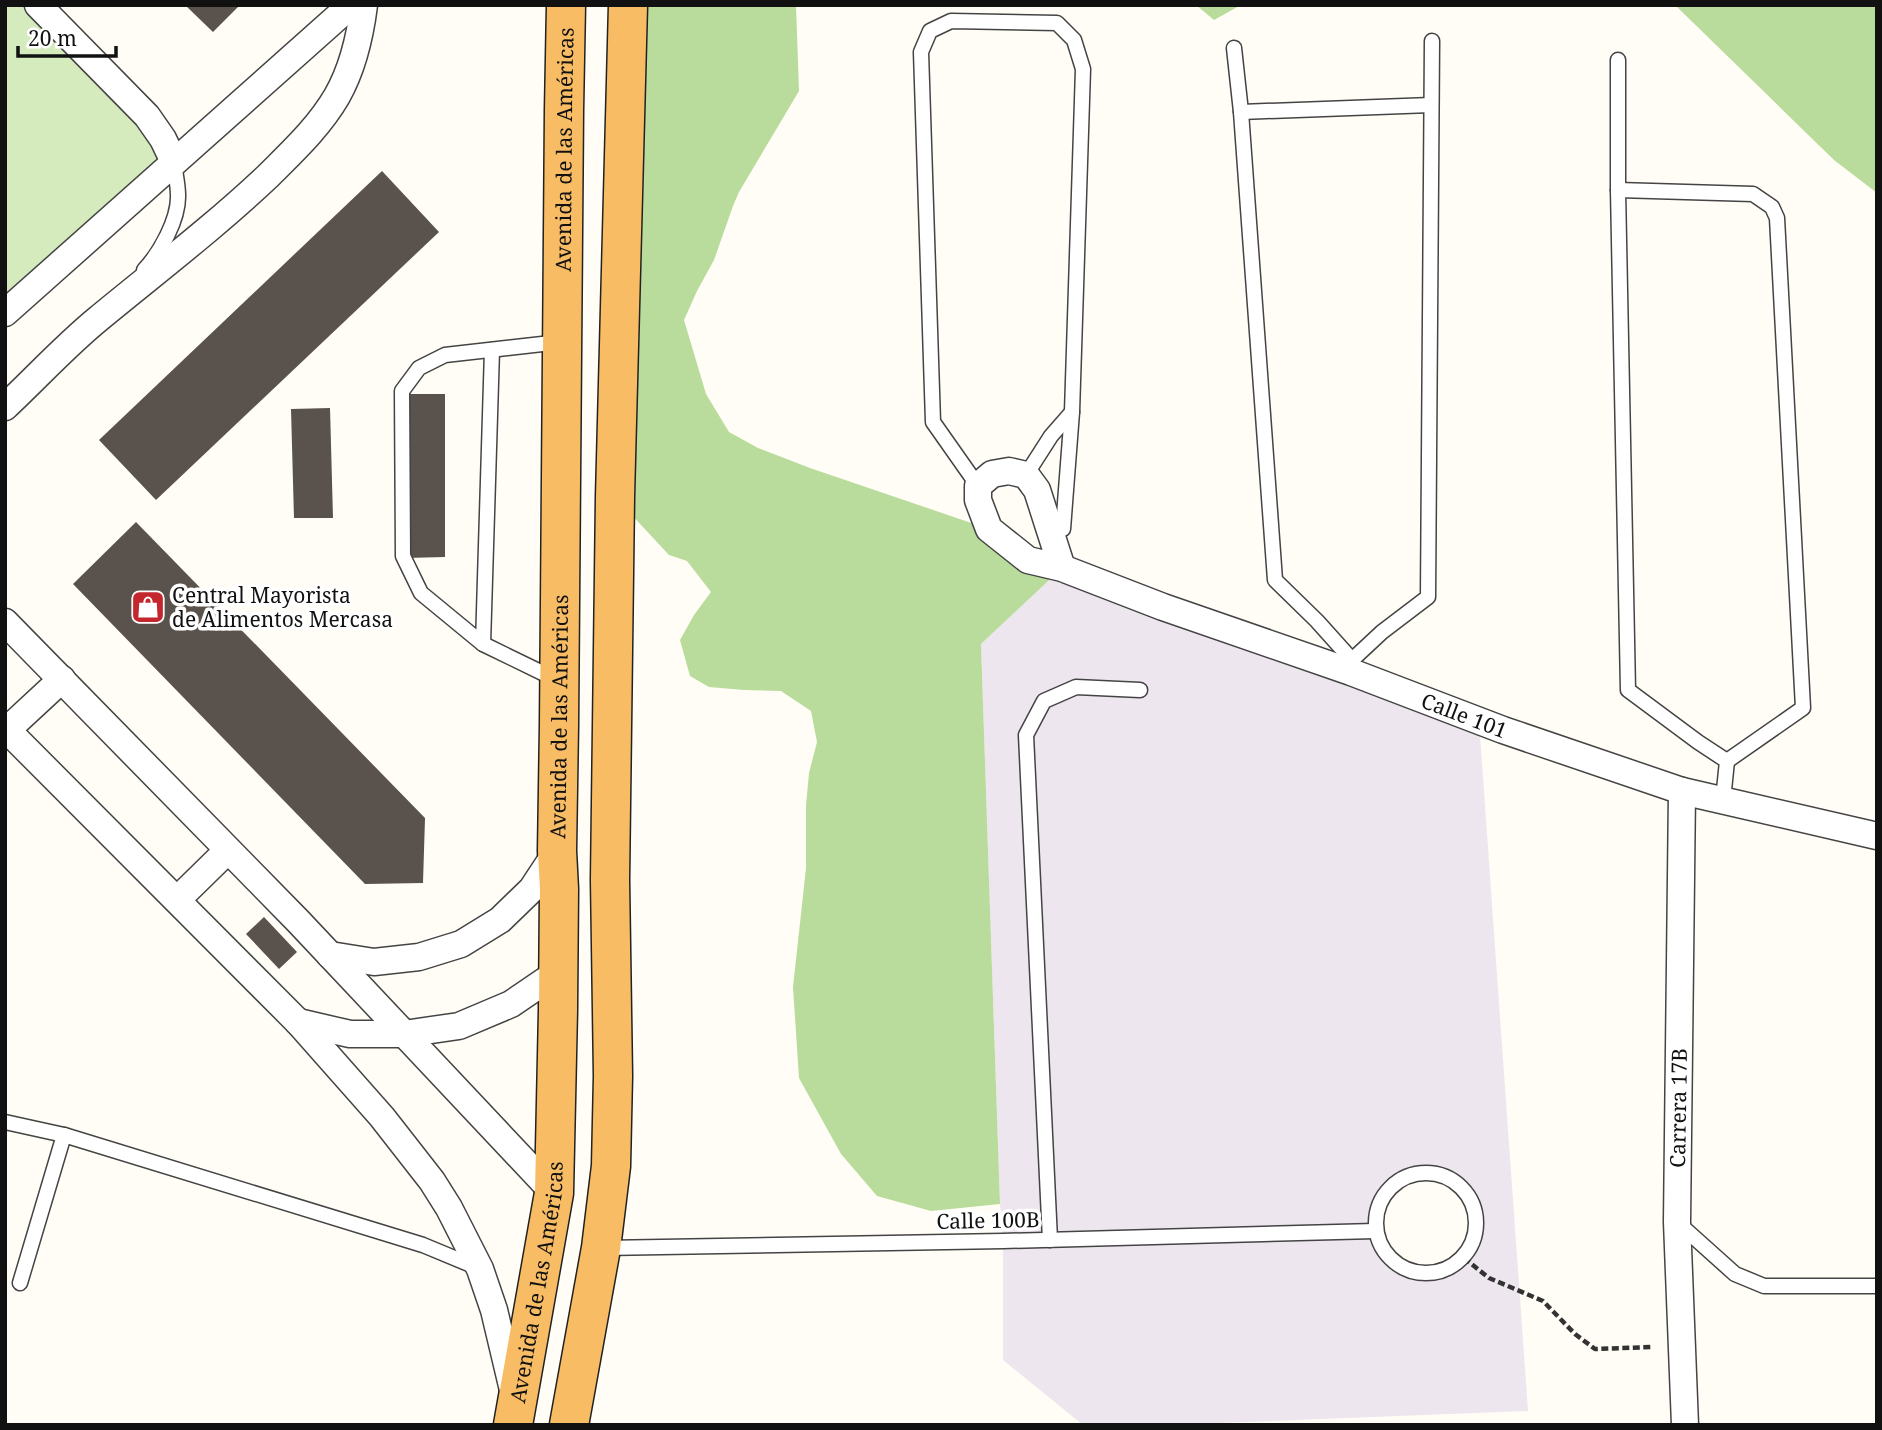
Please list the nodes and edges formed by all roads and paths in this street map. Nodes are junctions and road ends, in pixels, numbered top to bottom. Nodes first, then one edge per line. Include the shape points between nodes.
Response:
1 (38, 5) edge
2 (351, 5) edge
3 (364, 5) edge
4 (566, 5) edge
5 (628, 5) edge
6 (1432, 41) dead end
7 (1234, 48) dead end
8 (1618, 60) dead end
9 (1431, 106) junction
10 (1241, 112) junction
11 (174, 162) junction
12 (1618, 190) junction
13 (5, 313) edge
14 (95, 322) junction
15 (561, 342) junction
16 (492, 350) junction
17 (5, 407) edge
18 (1072, 412) junction
19 (1026, 475) junction
20 (978, 486) junction
21 (1063, 529) dead end
22 (1062, 568) junction
23 (5, 622) edge
24 (482, 644) junction
25 (1352, 666) junction
26 (61, 679) junction
27 (559, 681) junction
28 (1140, 690) dead end
29 (6, 729) edge
30 (1727, 761) junction
31 (1682, 790) junction
32 (1723, 800) junction
33 (1877, 836) edge
34 (228, 850) junction
35 (556, 851) junction
36 (610, 880) junction
37 (177, 901) junction
38 (330, 955) junction
39 (558, 972) junction
40 (298, 1022) junction
41 (404, 1034) junction
42 (5, 1122) edge
43 (64, 1135) junction
44 (554, 1193) junction
45 (1677, 1222) junction
46 (1375, 1231) junction
47 (1049, 1240) junction
48 (601, 1248) junction
49 (1464, 1258) junction
50 (480, 1269) junction
51 (20, 1283) dead end
52 (1877, 1286) edge
53 (1682, 1346) junction
54 (515, 1414) edge
55 (569, 1425) edge
56 (1685, 1425) edge

1 - 11 street via 148,116
2 - 11 street
3 - 14 street via 351,67 307,138 194,242
4 - 15 highway, Avenida de las Américas
5 - 36 highway
6 - 9 lane
7 - 10 lane
8 - 12 lane
9 - 10 lane
9 - 25 lane via 1427,597 1382,632
10 - 25 lane via 1275,580 1317,621
11 - 13 street
11 - 14 lane via 178,198 170,229 150,263
12 - 30 lane via 1628,690
12 - 30 lane via 1753,194 1772,208 1777,218 1802,708
14 - 17 street
15 - 16 lane
15 - 27 highway, Avenida de las Américas
16 - 24 lane
16 - 24 lane via 445,355 419,368 402,391 403,556 421,593
18 - 19 lane
18 - 20 lane via 1083,69 1074,40 1057,23 951,21 930,31 921,52 933,422
18 - 21 lane
19 - 20 street via 992,474
19 - 22 street via 1037,490
20 - 22 street, Calle 101 via 989,529 1028,560
22 - 25 street, Calle 101 via 1163,607
23 - 26 street
24 - 27 lane
25 - 31 street, Calle 101 via 1503,730
26 - 29 street
26 - 34 street
27 - 35 highway, Avenida de las Américas
28 - 47 lane via 1076,687 1044,701 1026,735
29 - 37 street
30 - 32 lane
31 - 32 street, Calle 101
31 - 45 street, Carrera 17B
32 - 33 street, Calle 101
34 - 37 street
34 - 38 street
35 - 38 street via 532,889 499,920 461,944 419,957 374,962
35 - 39 highway, Avenida de las Américas
36 - 39 highway via 582,945
36 - 48 highway via 611,1166
37 - 40 street
38 - 41 street
39 - 41 street via 512,1004 459,1026
39 - 44 highway, Avenida de las Américas
40 - 41 street via 350,1034
40 - 50 street via 432,1181
41 - 44 street
42 - 43 lane
43 - 50 lane via 423,1245
43 - 51 lane
44 - 48 highway
44 - 54 highway, Avenida de las Américas
45 - 52 lane via 1735,1274 1765,1286
45 - 53 street, Carrera 17B
46 - 47 lane, Calle 100B
46 - 49 lane via 1384,1252 1401,1268 1423,1274 1445,1271
46 - 49 lane via 1377,1208 1389,1188 1408,1175 1431,1172 1453,1180 1469,1197 1477,1219 1474,1240
47 - 48 lane, Calle 100B
48 - 55 highway
49 - 53 path via 1489,1278 1543,1301 1595,1349
50 - 54 street via 495,1310
53 - 56 street, Carrera 17B

